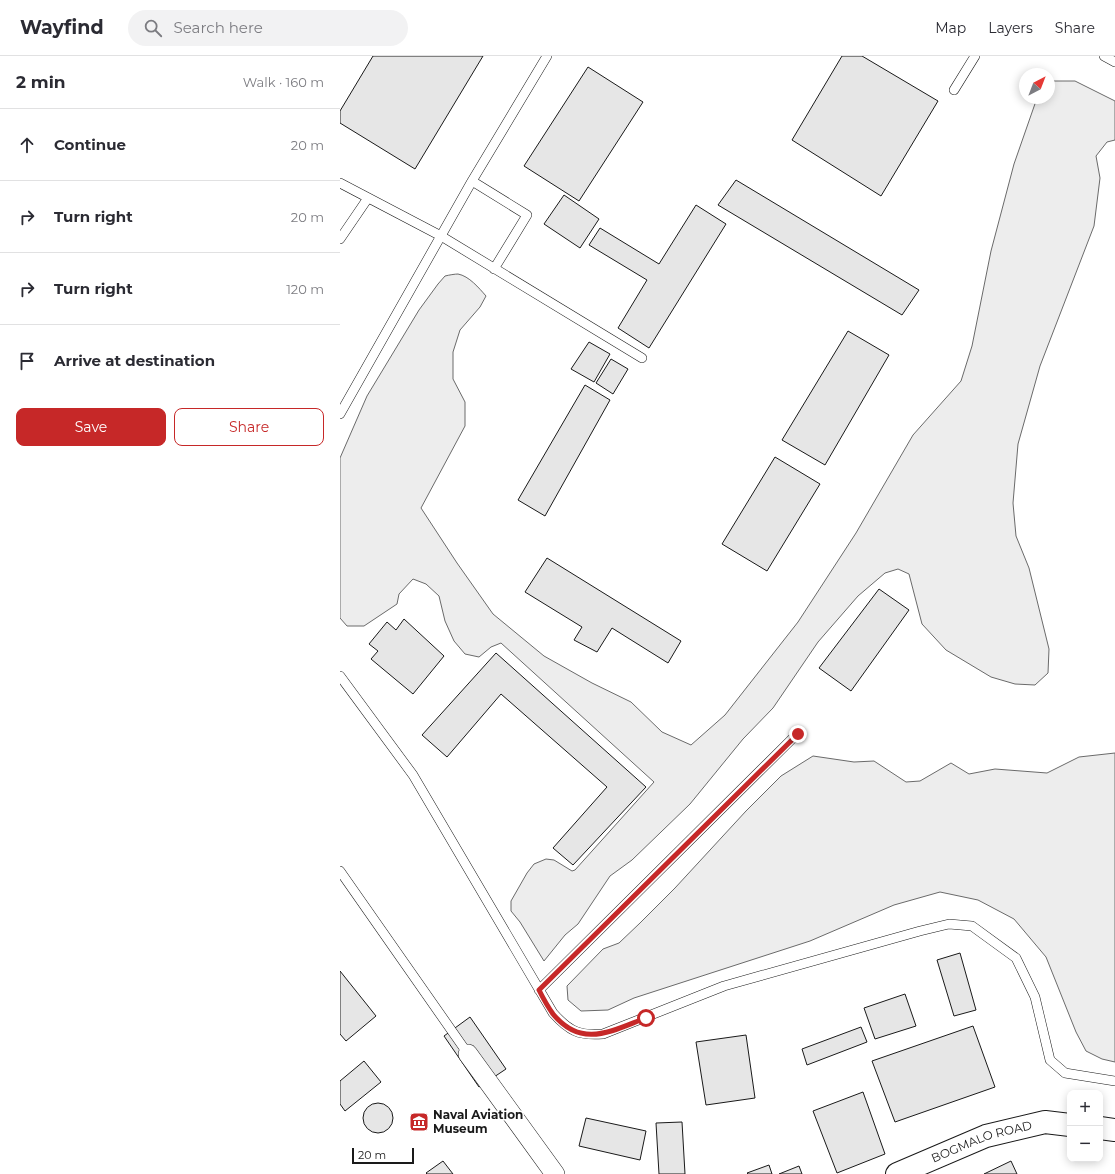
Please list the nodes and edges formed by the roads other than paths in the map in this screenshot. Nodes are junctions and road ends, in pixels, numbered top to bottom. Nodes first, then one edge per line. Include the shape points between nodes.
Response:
1 (547, 56) edge
2 (975, 56) edge
3 (1104, 56) edge
4 (1115, 62) edge
5 (954, 90) dead end
6 (472, 181) junction
7 (340, 184) edge
8 (368, 198) junction
9 (441, 236) junction
10 (340, 239) edge
11 (494, 269) junction
12 (642, 358) dead end
13 (340, 414) edge
14 (340, 676) edge
15 (798, 734) dead end
16 (340, 871) edge
17 (539, 990) junction
18 (468, 1054) joint
19 (1115, 1081) edge
20 (1067, 1125) edge
21 (1103, 1128) edge
22 (1115, 1130) edge
23 (904, 1173) edge
24 (555, 1174) edge

1 - 6 lane
2 - 5 lane
3 - 4 lane
6 - 9 lane
6 - 11 lane via 527,215
7 - 8 lane
8 - 9 lane
8 - 10 lane
9 - 11 lane
9 - 13 lane
11 - 12 lane
14 - 17 lane via 413,775
15 - 17 lane
16 - 18 lane
17 - 19 lane via 562,1024 574,1032 603,1034 724,986 920,931 949,924 972,926 1016,958 1035,997 1050,1060 1065,1073
18 - 24 street
20 - 23 street, BOGMALO ROAD via 1045,1122 986,1136
21 - 22 street

